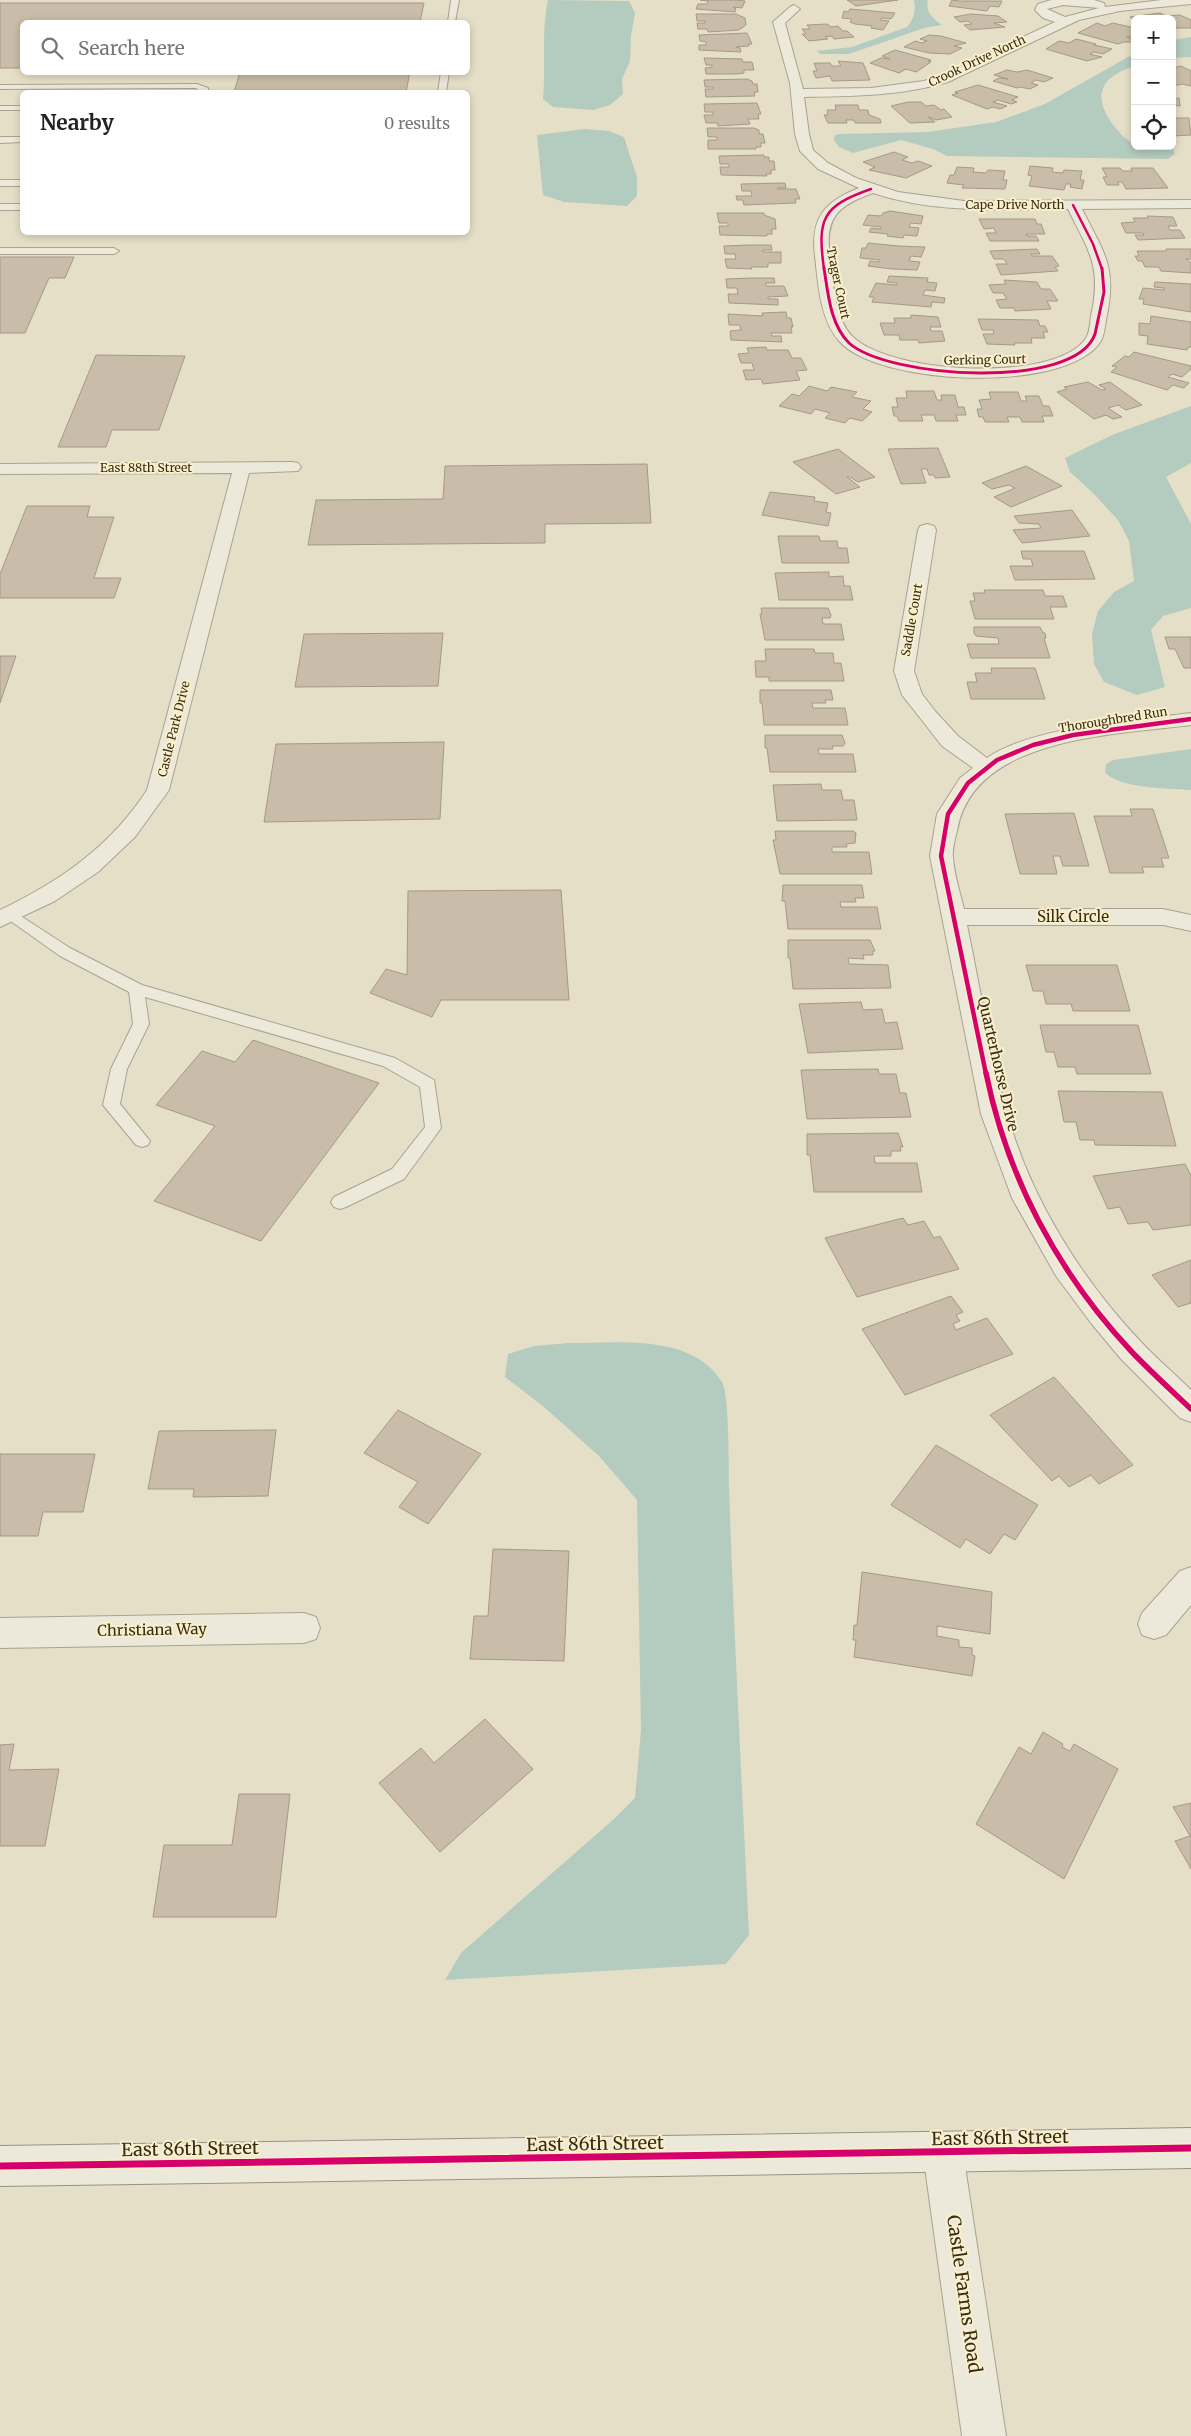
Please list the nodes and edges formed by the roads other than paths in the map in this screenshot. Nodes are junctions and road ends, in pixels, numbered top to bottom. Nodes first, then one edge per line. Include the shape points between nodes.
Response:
1 (455, 0) edge
2 (1191, 1) edge
3 (794, 9) dead end
4 (1108, 9) junction
5 (452, 20) edge
6 (1064, 21) junction
7 (445, 75) edge
8 (0, 87) edge
9 (205, 90) edge
10 (442, 90) edge
11 (798, 93) junction
12 (0, 108) edge
13 (20, 108) edge
14 (0, 140) edge
15 (20, 140) edge
16 (0, 183) edge
17 (20, 183) edge
18 (871, 189) junction
19 (1191, 204) edge
20 (1073, 205) junction
21 (20, 207) edge
22 (0, 208) edge
23 (0, 251) edge
24 (114, 251) dead end
25 (934, 370) joint
26 (242, 467) junction
27 (292, 467) dead end
28 (0, 469) edge
29 (927, 530) dead end
30 (1191, 719) edge
31 (987, 768) junction
32 (962, 789) joint
33 (5, 916) edge
34 (954, 917) junction
35 (1191, 923) edge
36 (136, 989) junction
37 (142, 1141) dead end
38 (340, 1202) dead end
39 (1191, 1409) edge
40 (1191, 1581) edge
41 (1154, 1624) dead end
42 (304, 1628) dead end
43 (0, 1632) edge
44 (1191, 2148) edge
45 (943, 2153) junction
46 (0, 2166) edge
47 (984, 2436) edge

1 - 5 lane
2 - 4 street, Crook Drive North
3 - 11 street, Cape Drive North via 779,22
4 - 6 street, Crook Drive North
4 - 6 street, Crook Drive North via 1076,0 1053,1 1042,6 1045,14
6 - 11 street, Crook Drive North via 926,85 882,92
7 - 10 lane
8 - 9 lane via 197,86
11 - 18 street, Cape Drive North via 802,134 809,154 830,172
12 - 13 lane
14 - 15 lane
16 - 17 lane
18 - 20 street, Cape Drive North via 914,199 964,205
18 - 25 street, Trager Court via 841,203 828,213 821,224 819,241 836,325 851,345 869,354 899,365
19 - 20 street, Cape Drive North
20 - 25 street, Gerking Court via 1104,274 1104,292 1094,339 1088,347 1074,358 1038,369
21 - 22 lane
23 - 24 lane
26 - 27 street, East 88th Street
26 - 28 street, East 88th Street
26 - 33 street, Castle Park Drive via 158,790 135,825 99,861 38,901
29 - 31 street, Saddle Court via 904,671 912,695 950,741
30 - 31 street, Thoroughbred Run via 1071,735 1028,746
31 - 32 street, Thoroughbred Run
32 - 34 street, Quarterhorse Drive via 947,814 941,843
33 - 36 lane
34 - 35 street, Silk Circle via 1155,917
34 - 39 street, Quarterhorse Drive via 994,1114 1026,1198 1066,1268 1096,1308 1131,1351
36 - 37 lane via 141,1024 119,1069 111,1105
36 - 38 lane via 389,1062 428,1084 433,1128 398,1174
40 - 41 street
42 - 43 street, Christiana Way
44 - 45 street, East 86th Street
45 - 46 street, East 86th Street
45 - 47 street, Castle Farms Road

